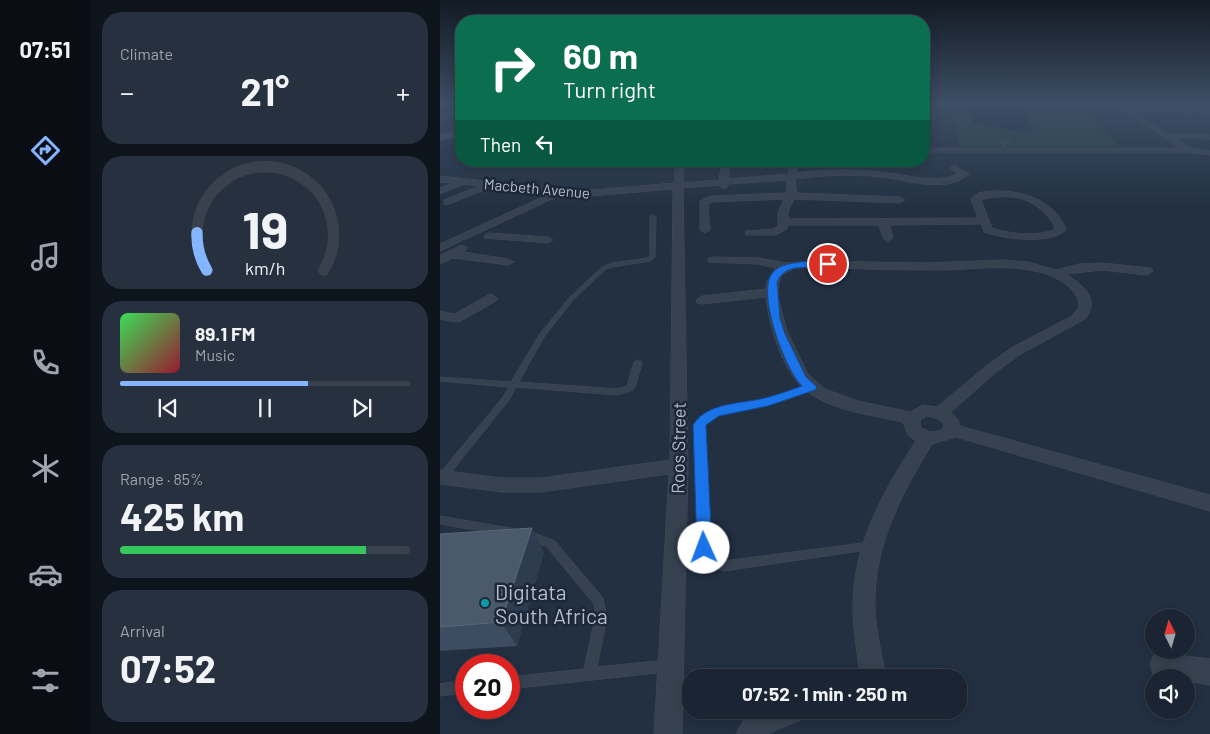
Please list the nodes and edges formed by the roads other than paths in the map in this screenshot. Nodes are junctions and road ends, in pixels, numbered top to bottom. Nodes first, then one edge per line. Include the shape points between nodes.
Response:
1 (1172, 139) edge
2 (930, 150) edge
3 (1188, 150) junction
4 (1210, 153) edge
5 (930, 157) edge
6 (936, 157) dead end
7 (725, 167) edge
8 (791, 167) edge
9 (879, 167) edge
10 (954, 168) dead end
11 (880, 174) junction
12 (787, 177) junction
13 (440, 179) edge
14 (676, 179) edge
15 (463, 181) junction
16 (969, 181) junction
17 (721, 183) junction
18 (490, 184) junction
19 (848, 185) dead end
20 (901, 189) junction
21 (440, 191) edge
22 (560, 192) junction
23 (995, 194) junction
24 (792, 196) junction
25 (847, 197) junction
26 (448, 202) dead end
27 (859, 209) junction
28 (653, 217) dead end
29 (985, 221) junction
30 (784, 222) junction
31 (884, 222) junction
32 (900, 222) junction
33 (705, 230) dead end
34 (750, 233) dead end
35 (888, 238) dead end
36 (548, 240) dead end
37 (443, 255) edge
38 (713, 260) dead end
39 (508, 262) dead end
40 (788, 267) junction
41 (1146, 271) dead end
42 (1058, 273) junction
43 (772, 292) junction
44 (491, 298) dead end
45 (702, 300) dead end
46 (440, 315) edge
47 (638, 362) dead end
48 (440, 379) edge
49 (514, 386) junction
50 (811, 387) junction
51 (940, 413) junction
52 (912, 418) junction
53 (951, 430) junction
54 (927, 438) junction
55 (679, 466) junction
56 (441, 477) edge
57 (1210, 503) edge
58 (440, 520) edge
59 (870, 546) junction
60 (671, 665) junction
61 (1162, 665) dead end
62 (872, 669) edge
63 (1210, 672) edge
64 (589, 674) junction
65 (520, 682) edge
66 (455, 688) edge
67 (440, 690) edge
68 (768, 719) edge
69 (668, 734) edge
70 (750, 734) edge

1 - 3 street
2 - 3 street via 1008,145
3 - 4 street
5 - 6 street
7 - 17 street
8 - 12 street
9 - 11 street
10 - 16 street via 964,173
11 - 12 street
11 - 20 street
12 - 17 street
12 - 24 street
13 - 15 street, Macbeth Avenue
14 - 17 street, Macbeth Avenue
14 - 17 street
14 - 22 street, Macbeth Avenue via 592,193
14 - 55 street, Roos Street
15 - 18 street, Macbeth Avenue
15 - 21 street
16 - 20 street via 936,182
16 - 23 street
18 - 22 street, Macbeth Avenue
18 - 26 street
19 - 25 street
20 - 27 street
20 - 32 street
22 - 37 street
23 - 29 street via 976,197
23 - 29 street via 1034,199 1054,218 1061,230 1049,234 1002,234 988,230
24 - 25 street
24 - 30 street via 783,212
24 - 33 street via 706,201
25 - 27 street
27 - 30 street
27 - 31 street
28 - 49 lane via 654,256 604,268 571,299 542,336
29 - 32 street
30 - 34 street via 776,232
31 - 32 street
31 - 35 street
36 - 37 street via 495,234
37 - 39 street
38 - 40 street via 758,260
40 - 42 street via 809,264 1013,265
40 - 43 street via 776,275
41 - 42 street via 1096,266
42 - 51 street via 1084,297 1084,313 991,369
43 - 45 street
43 - 50 street via 775,319 786,350 801,379
44 - 46 street via 456,318
47 - 49 lane via 632,385 622,391
48 - 49 lane
49 - 56 lane
50 - 52 street via 834,399
50 - 59 lane via 782,398 715,412 700,425 704,548 713,562 724,566
51 - 52 street via 923,411
51 - 53 street via 949,419
52 - 54 street via 915,432
53 - 54 street via 946,436
53 - 57 street
54 - 59 street via 900,478
55 - 56 street via 541,485 502,485
55 - 60 street, Roos Street
58 - 64 lane via 528,534 551,544 599,602 601,618
59 - 62 street via 864,609
60 - 64 lane
60 - 69 street, Roos Street
61 - 63 street
64 - 65 lane
66 - 67 lane
68 - 70 street

